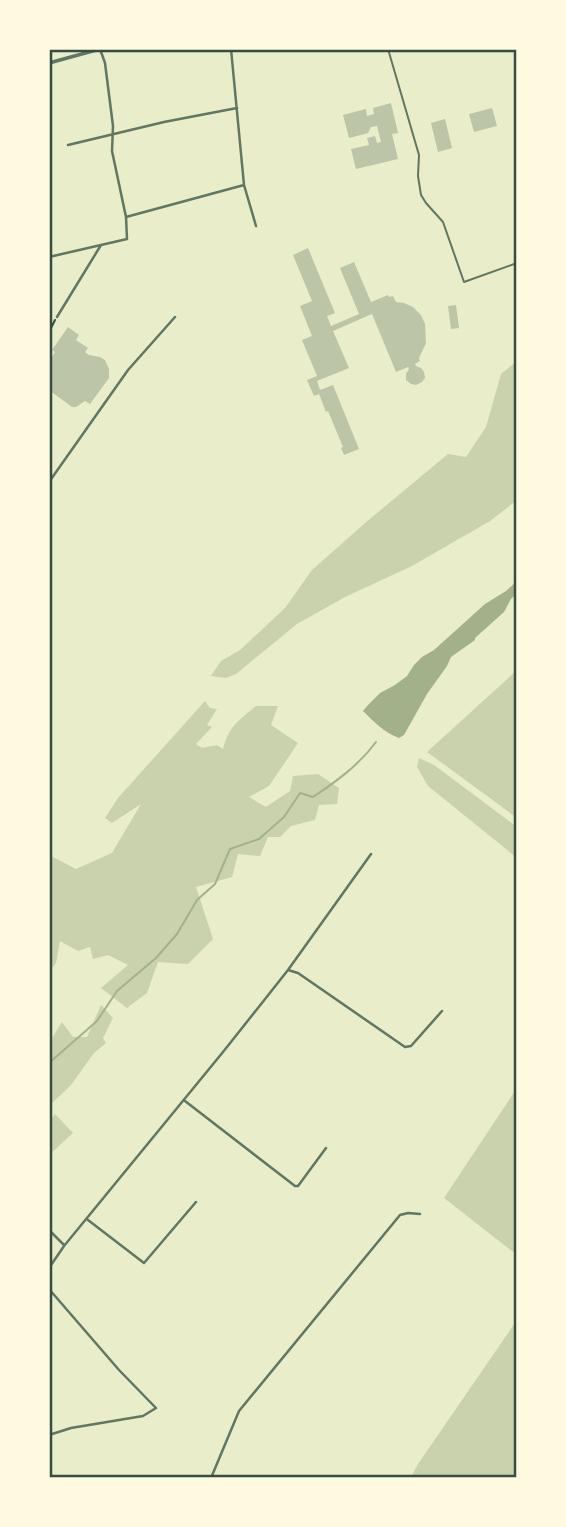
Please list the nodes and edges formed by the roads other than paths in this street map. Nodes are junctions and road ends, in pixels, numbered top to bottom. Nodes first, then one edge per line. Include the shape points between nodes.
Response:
1 (100, 49) edge
2 (232, 49) edge
3 (388, 49) edge
4 (49, 64) edge
5 (237, 108) junction
6 (113, 135) junction
7 (68, 145) dead end
8 (244, 186) junction
9 (126, 217) junction
10 (256, 226) dead end
11 (102, 245) junction
12 (49, 257) edge
13 (517, 263) edge
14 (57, 317) road end
15 (175, 317) dead end
16 (49, 482) edge
17 (371, 854) dead end
18 (288, 970) junction
19 (442, 1011) dead end
20 (184, 1100) junction
21 (326, 1148) dead end
22 (196, 1202) dead end
23 (420, 1214) dead end
24 (86, 1219) junction
25 (49, 1230) edge
26 (64, 1246) junction
27 (49, 1268) edge
28 (49, 1289) edge
29 (49, 1435) edge
30 (211, 1478) edge

1 - 4 street
1 - 6 street
2 - 5 street
3 - 13 lane via 419,155 421,194 443,222 464,282
5 - 6 street
5 - 8 street
6 - 7 street
6 - 9 street
8 - 9 street
8 - 10 street
9 - 11 street via 128,239
11 - 12 street
11 - 14 street
15 - 16 street via 128,370
17 - 18 street
18 - 19 street via 405,1047
18 - 20 street
20 - 21 street via 295,1186
20 - 24 street
22 - 24 street via 144,1263
23 - 30 street via 400,1215 239,1411
24 - 26 street
25 - 26 street
26 - 27 street
28 - 29 street via 156,1408 143,1416

